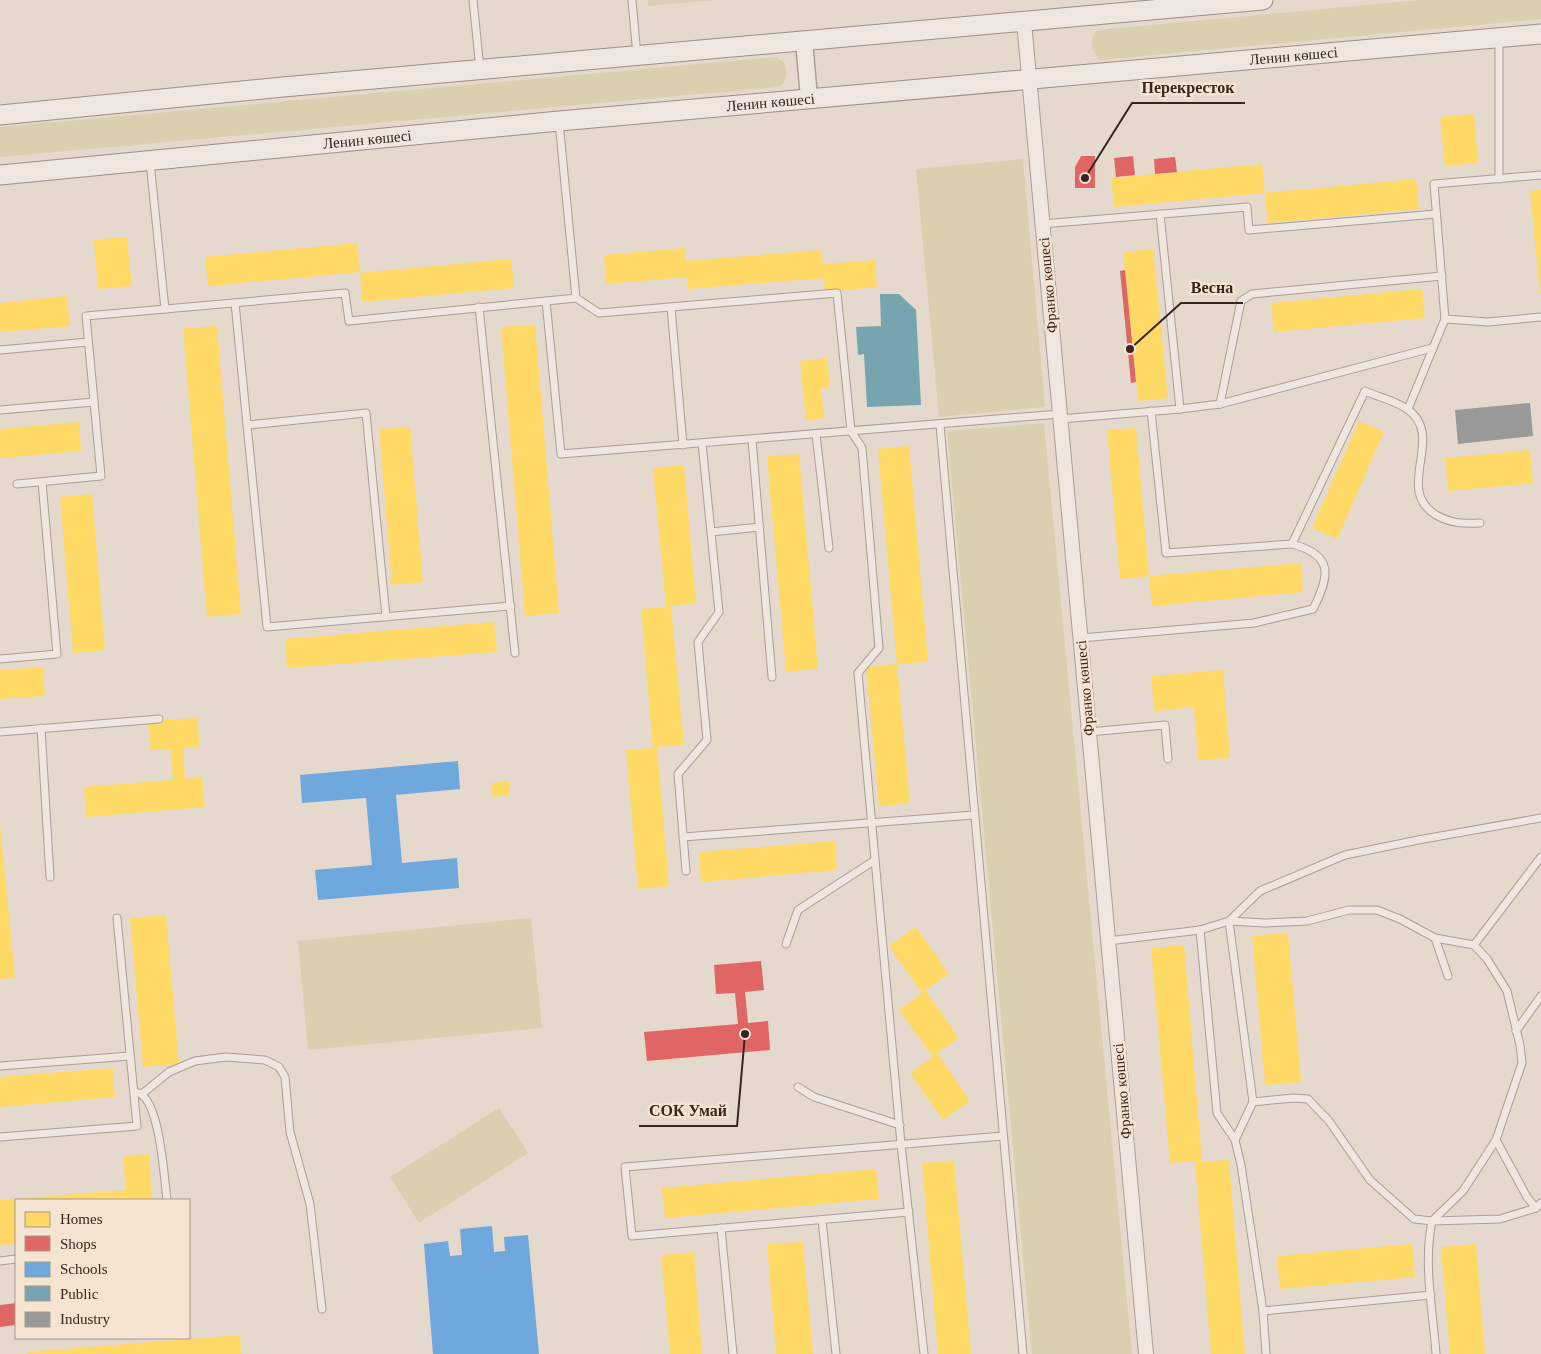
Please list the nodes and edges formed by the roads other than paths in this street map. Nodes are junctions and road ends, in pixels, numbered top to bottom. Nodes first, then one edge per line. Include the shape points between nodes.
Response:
1 (474, 0) edge
2 (632, 0) edge
3 (1263, 0) edge
4 (1024, 22) junction
5 (1541, 34) edge
6 (1499, 38) junction
7 (804, 41) junction
8 (637, 56) junction
9 (481, 71) junction
10 (1029, 80) junction
11 (809, 98) junction
12 (0, 116) edge
13 (559, 121) junction
14 (150, 159) junction
15 (0, 175) edge
16 (1541, 175) edge
17 (1499, 178) junction
18 (1160, 214) junction
19 (1436, 214) junction
20 (1042, 224) junction
21 (1442, 276) junction
22 (576, 298) junction
23 (546, 301) junction
24 (235, 303) junction
25 (671, 307) junction
26 (479, 308) junction
27 (165, 310) junction
28 (1541, 317) edge
29 (1445, 319) junction
30 (88, 342) junction
31 (1432, 348) junction
32 (0, 350) edge
33 (94, 402) junction
34 (1220, 404) junction
35 (1180, 408) junction
36 (1408, 409) junction
37 (0, 410) edge
38 (1151, 411) junction
39 (1060, 417) junction
40 (248, 425) junction
41 (940, 425) junction
42 (851, 431) junction
43 (816, 434) junction
44 (752, 440) junction
45 (702, 443) junction
46 (683, 445) junction
47 (42, 482) junction
48 (17, 484) dead end
49 (1480, 523) dead end
50 (760, 527) junction
51 (711, 532) junction
52 (1292, 544) junction
53 (829, 548) dead end
54 (511, 606) junction
55 (386, 617) junction
56 (1081, 638) junction
57 (516, 653) dead end
58 (0, 659) edge
59 (772, 677) dead end
60 (159, 718) dead end
61 (41, 728) junction
62 (0, 732) edge
63 (1089, 732) junction
64 (1168, 759) dead end
65 (974, 815) junction
66 (1541, 818) edge
67 (871, 824) junction
68 (683, 837) junction
69 (1541, 857) edge
70 (874, 860) junction
71 (686, 871) dead end
72 (50, 877) dead end
73 (117, 918) dead end
74 (1229, 921) junction
75 (1200, 930) junction
76 (1435, 938) junction
77 (1108, 941) junction
78 (786, 944) dead end
79 (1474, 945) junction
80 (1448, 976) dead end
81 (1541, 996) edge
82 (1516, 1030) junction
83 (130, 1056) junction
84 (0, 1066) edge
85 (798, 1087) dead end
86 (133, 1091) junction
87 (142, 1094) junction
88 (1253, 1102) junction
89 (900, 1125) junction
90 (1003, 1136) junction
91 (0, 1137) edge
92 (1235, 1140) junction
93 (1496, 1140) junction
94 (901, 1144) junction
95 (167, 1199) edge
96 (1538, 1206) edge
97 (909, 1212) junction
98 (822, 1220) junction
99 (1432, 1221) junction
100 (721, 1228) junction
101 (15, 1259) edge
102 (0, 1261) edge
103 (1431, 1295) junction
104 (322, 1309) dead end
105 (1263, 1311) junction
106 (733, 1354) edge
107 (836, 1354) edge
108 (924, 1354) edge
109 (1023, 1354) edge
110 (1146, 1354) edge
111 (1266, 1354) edge
112 (1436, 1354) edge

1 - 9 lane
2 - 8 lane
3 - 4 main road
4 - 7 main road
4 - 10 street, Франко көшесі
5 - 6 main road, Ленин көшесі
6 - 10 main road, Ленин көшесі
6 - 17 lane
7 - 8 main road
7 - 11 street
8 - 9 main road
9 - 12 main road via 283,87
10 - 11 main road, Ленин көшесі
10 - 20 street, Франко көшесі
11 - 13 main road, Ленин көшесі
13 - 14 main road, Ленин көшесі
13 - 22 lane
14 - 15 main road, Ленин көшесі
14 - 27 lane
16 - 17 lane
17 - 19 lane via 1434,184
18 - 19 lane via 1247,207 1249,230
18 - 20 lane
18 - 35 lane
19 - 21 lane
20 - 39 street, Франко көшесі
21 - 29 lane
21 - 34 lane via 1252,294 1241,301
22 - 23 lane
22 - 25 lane via 599,313
23 - 26 lane
23 - 46 lane via 561,454
24 - 26 lane via 345,293 349,321
24 - 27 lane
24 - 40 lane
25 - 42 lane via 837,293
25 - 46 lane
26 - 54 lane
27 - 30 lane via 86,316
28 - 29 lane via 1488,322
29 - 31 lane
30 - 32 lane
30 - 33 lane
31 - 34 lane
31 - 36 lane
33 - 37 lane
33 - 47 lane via 101,476
34 - 35 lane
35 - 38 lane
36 - 49 lane via 1423,432 1418,495 1427,509 1446,521
36 - 52 lane via 1365,392
38 - 39 lane
38 - 52 lane via 1166,553
39 - 41 lane
39 - 56 street, Франко көшесі
40 - 55 lane via 267,627
40 - 55 lane via 366,413
41 - 42 lane
41 - 65 lane
42 - 43 lane
42 - 67 lane via 862,448 879,648 858,673
43 - 44 lane
43 - 53 lane
44 - 45 lane
44 - 50 lane
45 - 46 lane
45 - 51 lane
47 - 48 lane
47 - 58 lane via 57,654
50 - 51 lane
50 - 59 lane
51 - 68 lane via 719,612 698,642 707,740 678,774
52 - 56 lane via 1310,549 1320,559 1327,574 1313,609 1254,623
54 - 55 lane
54 - 57 lane
56 - 63 street, Франко көшесі
60 - 61 lane
61 - 62 lane
61 - 72 lane
63 - 64 lane via 1165,725
63 - 77 street, Франко көшесі
65 - 67 lane
65 - 90 lane
66 - 74 lane via 1345,855 1260,892
67 - 68 lane
67 - 70 lane
68 - 71 lane
69 - 79 lane
70 - 78 lane via 798,910
70 - 89 lane
73 - 83 lane
74 - 75 lane
74 - 76 lane via 1307,921 1349,910 1377,910
74 - 88 lane
75 - 77 lane
75 - 92 lane via 1217,1113
76 - 79 lane
76 - 80 lane
77 - 110 street, Франко көшесі
79 - 82 lane via 1507,991
81 - 82 lane
82 - 93 lane via 1522,1063
83 - 84 lane
83 - 86 lane
85 - 89 lane via 814,1096
86 - 87 lane
86 - 91 lane via 137,1126
87 - 95 lane via 148,1099 156,1118
87 - 104 lane via 169,1072 195,1061 226,1057 264,1060 279,1067 285,1078 290,1132 310,1204
88 - 92 lane
88 - 99 lane via 1308,1099 1329,1122 1370,1180 1414,1219
89 - 94 lane
90 - 94 lane
90 - 109 lane
92 - 105 lane
93 - 96 lane via 1528,1197
93 - 99 lane via 1463,1191
94 - 97 lane
94 - 100 lane via 625,1167 632,1236
96 - 99 lane via 1500,1219
97 - 98 lane
97 - 108 lane
98 - 100 lane
98 - 107 lane
99 - 103 lane via 1428,1238
100 - 106 lane
101 - 102 lane
103 - 105 lane
103 - 112 lane
105 - 111 lane

